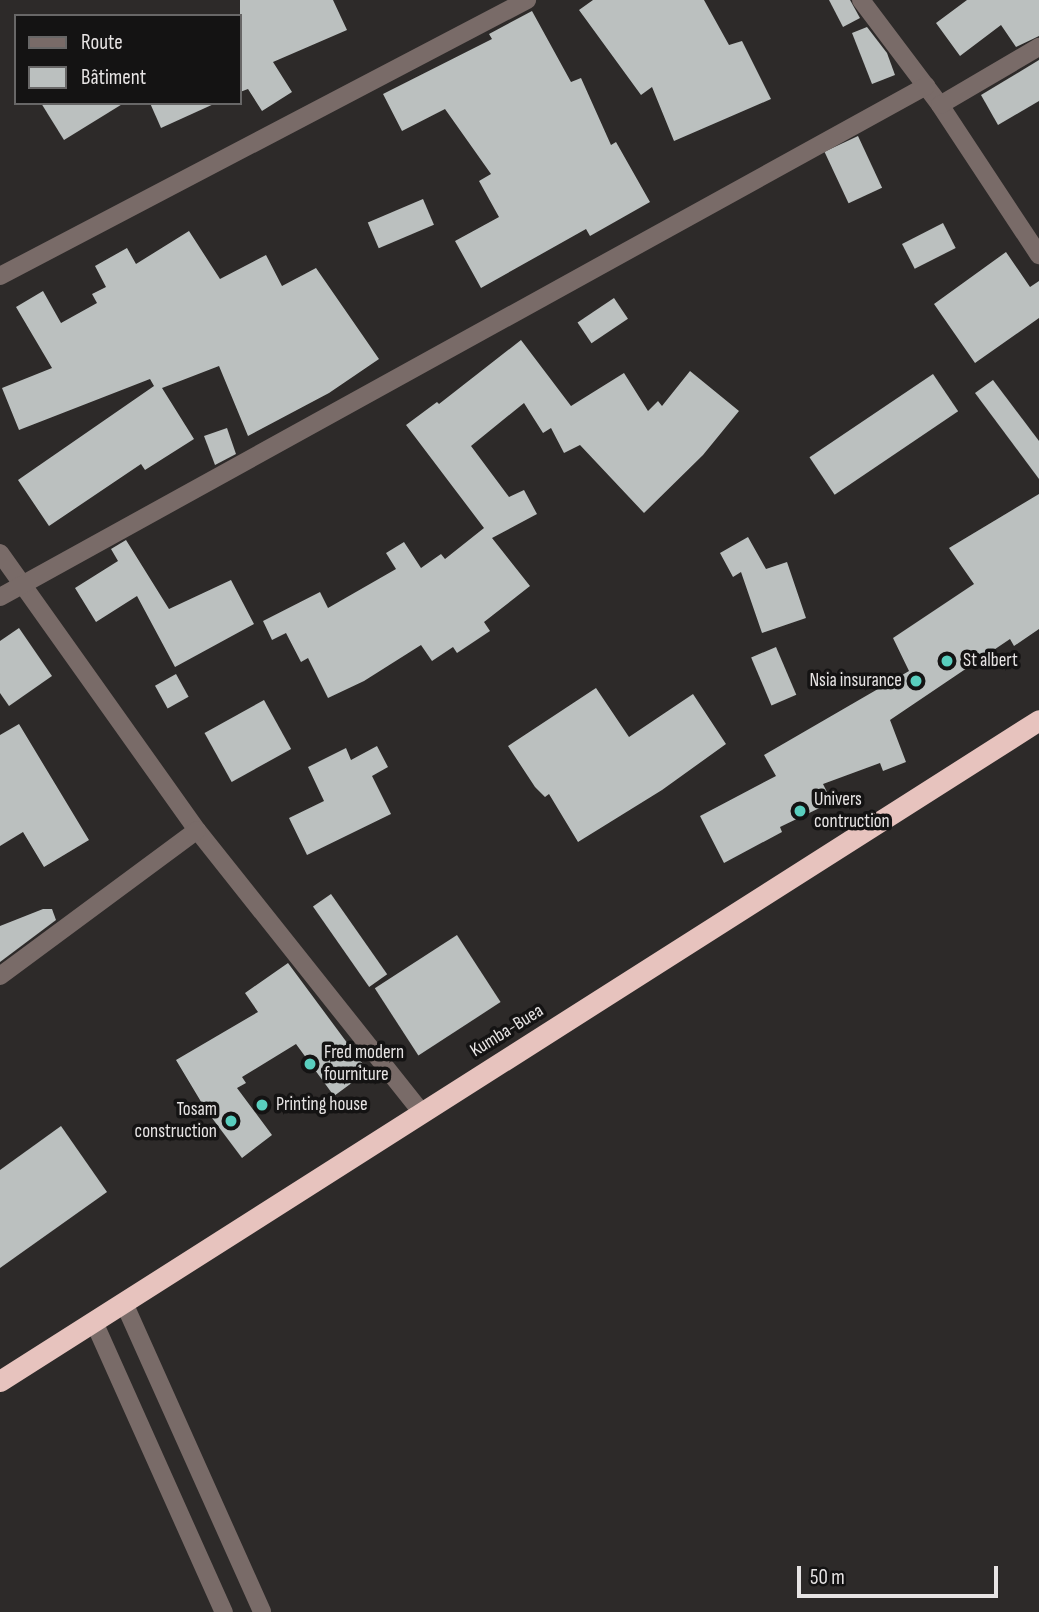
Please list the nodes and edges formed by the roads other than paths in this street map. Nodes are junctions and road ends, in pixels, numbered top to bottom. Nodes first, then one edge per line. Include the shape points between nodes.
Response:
1 (527, 0) edge
2 (861, 0) edge
3 (1039, 47) edge
4 (926, 86) junction
5 (940, 105) junction
6 (1039, 255) edge
7 (0, 276) edge
8 (0, 553) edge
9 (23, 585) junction
10 (0, 597) edge
11 (1039, 720) edge
12 (197, 830) junction
13 (0, 976) edge
14 (421, 1112) junction
15 (124, 1303) junction
16 (94, 1322) junction
17 (0, 1381) edge
18 (224, 1612) edge
19 (262, 1612) edge

1 - 7 street
2 - 4 street
3 - 5 street
4 - 5 street
4 - 9 street
5 - 6 street
8 - 9 street
9 - 10 street
9 - 12 street
11 - 14 highway, Kumba-Buea
12 - 13 street
12 - 14 street
14 - 15 highway, Kumba-Buea
15 - 16 highway, Kumba-Buea
15 - 19 street
16 - 17 highway, Kumba-Buea
16 - 18 street

